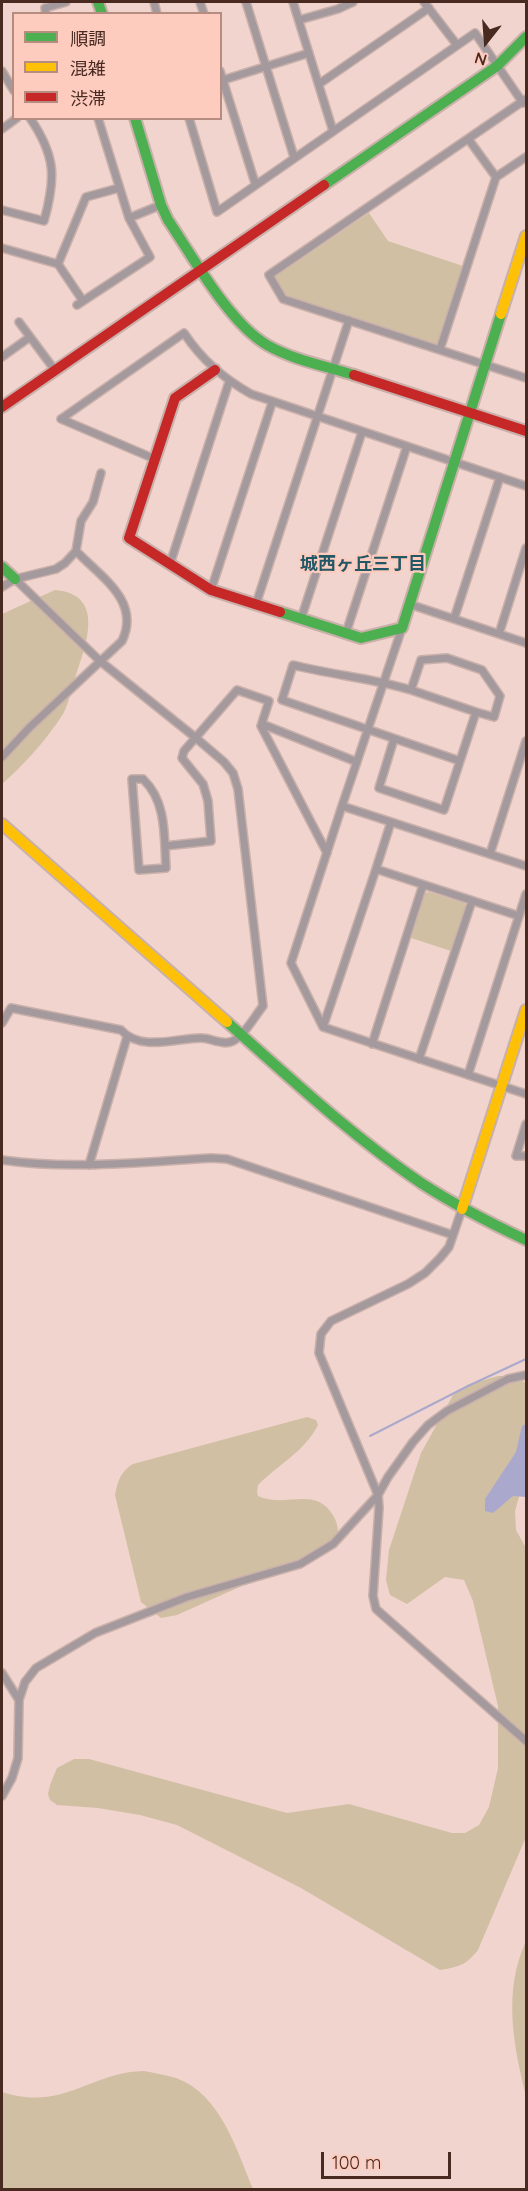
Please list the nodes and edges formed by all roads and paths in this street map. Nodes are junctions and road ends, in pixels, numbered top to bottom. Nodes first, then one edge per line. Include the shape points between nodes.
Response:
1 (66, 2) edge
2 (246, 2) edge
3 (293, 2) edge
4 (353, 2) edge
5 (424, 2) edge
6 (429, 8) junction
7 (46, 12) edge
8 (299, 20) junction
9 (526, 37) edge
10 (457, 45) junction
11 (309, 53) junction
12 (497, 66) junction
13 (266, 67) junction
14 (2, 71) edge
15 (222, 80) edge
16 (319, 84) junction
17 (12, 88) edge
18 (524, 101) edge
19 (31, 120) edge
20 (99, 120) edge
21 (136, 120) edge
22 (190, 120) edge
23 (333, 130) junction
24 (469, 140) junction
25 (294, 157) junction
26 (526, 157) edge
27 (496, 177) junction
28 (255, 183) junction
29 (119, 188) junction
30 (161, 205) junction
31 (2, 210) edge
32 (129, 218) junction
33 (526, 236) edge
34 (2, 248) edge
35 (58, 264) junction
36 (200, 268) junction
37 (349, 320) junction
38 (19, 322) dead end
39 (30, 337) junction
40 (440, 350) junction
41 (2, 357) edge
42 (485, 365) junction
43 (54, 369) junction
44 (333, 369) junction
45 (215, 370) junction
46 (526, 378) edge
47 (229, 382) junction
48 (272, 403) junction
49 (2, 407) edge
50 (469, 412) junction
51 (317, 418) junction
52 (526, 431) edge
53 (362, 432) junction
54 (407, 447) junction
55 (155, 459) junction
56 (453, 462) junction
57 (101, 473) dead end
58 (500, 477) junction
59 (526, 486) edge
60 (526, 548) edge
61 (76, 550) junction
62 (170, 564) junction
63 (2, 567) edge
64 (15, 579) junction
65 (2, 587) edge
66 (211, 590) junction
67 (256, 604) junction
68 (409, 604) junction
69 (301, 619) junction
70 (454, 619) junction
71 (402, 628) junction
72 (346, 633) junction
73 (499, 634) junction
74 (526, 643) edge
75 (100, 661) junction
76 (384, 681) junction
77 (411, 690) junction
78 (476, 712) junction
79 (262, 724) junction
80 (367, 731) junction
81 (196, 738) junction
82 (394, 739) junction
83 (526, 741) edge
84 (2, 757) edge
85 (460, 761) junction
86 (357, 762) junction
87 (342, 806) junction
88 (391, 822) junction
89 (2, 824) edge
90 (165, 846) junction
91 (327, 853) junction
92 (490, 854) junction
93 (526, 866) edge
94 (376, 869) junction
95 (423, 885) junction
96 (526, 894) edge
97 (472, 901) junction
98 (519, 916) junction
99 (526, 1010) edge
100 (2, 1023) edge
101 (323, 1027) junction
102 (241, 1034) junction
103 (127, 1037) junction
104 (372, 1044) junction
105 (420, 1059) junction
106 (468, 1075) junction
107 (502, 1086) junction
108 (526, 1094) edge
109 (526, 1124) edge
110 (526, 1156) edge
111 (2, 1161) edge
112 (89, 1165) junction
113 (462, 1209) junction
114 (453, 1235) junction
115 (526, 1240) edge
116 (526, 1375) edge
117 (378, 1495) junction
118 (2, 1673) edge
119 (19, 1700) junction
120 (526, 1741) edge
121 (2, 1796) edge

1 - 7 street via 45,8
2 - 13 street
3 - 8 street
4 - 8 street
5 - 6 street
6 - 10 street
6 - 16 street
8 - 11 street
9 - 12 street
10 - 12 street via 475,33
10 - 23 street
11 - 13 street
11 - 16 street
12 - 18 street
12 - 36 street
13 - 15 street
13 - 25 street
14 - 17 street
15 - 28 street
16 - 23 street
18 - 24 street
19 - 31 street via 48,148 52,167 52,189 44,221
20 - 29 street
21 - 30 street
22 - 28 street via 217,212
23 - 25 street
24 - 27 street
24 - 37 street via 269,275 283,298
25 - 28 street
26 - 27 street
27 - 40 street
29 - 32 street
29 - 35 street via 86,197
30 - 32 street
30 - 36 street
32 - 35 street via 150,257 80,303
33 - 42 street
34 - 35 street
36 - 43 street
36 - 44 street via 249,332 282,352
37 - 40 street
37 - 44 street
38 - 39 street
39 - 41 street
39 - 43 street
40 - 42 street
42 - 46 street
42 - 50 street
43 - 49 street
44 - 50 street
44 - 51 street
45 - 47 street
45 - 55 street via 175,398
45 - 55 street via 184,333 61,420
47 - 48 street
47 - 62 street
48 - 51 street
48 - 66 street
50 - 52 street
50 - 56 street
51 - 53 street
51 - 67 street
53 - 54 street
53 - 69 street
54 - 56 street
54 - 72 street
55 - 62 street via 129,538
56 - 58 street
56 - 68 street
57 - 61 street via 93,502 81,521
58 - 59 street
58 - 70 street
60 - 73 street
61 - 64 street via 56,569
61 - 75 street via 117,592 129,617 123,641
62 - 66 street
63 - 64 street
64 - 65 street
64 - 75 street
66 - 67 street
67 - 69 street
68 - 70 street
68 - 71 street
69 - 72 street
70 - 73 street
71 - 72 street via 361,638
71 - 76 street
73 - 74 street
75 - 81 street
75 - 84 street
76 - 77 street
76 - 80 street
76 - 80 street via 293,665 282,700
77 - 78 street
77 - 78 street via 421,660 447,658 482,670 500,696 494,717
78 - 85 street
79 - 81 street via 269,701 237,690
79 - 86 street
79 - 91 street
80 - 82 street
80 - 86 street
81 - 90 street via 183,751 182,758 203,784 211,842
81 - 102 street via 233,772 238,789 263,1006
82 - 85 street
82 - 85 street via 379,788 444,810
83 - 92 street
86 - 87 street
87 - 88 street
87 - 91 street
88 - 92 street
88 - 94 street
89 - 102 street
90 - 90 street via 159,801 153,788 143,779 132,779 139,870 166,868
91 - 101 street via 291,963
92 - 93 street
94 - 95 street
94 - 101 street
95 - 97 street
95 - 104 street
96 - 98 street
97 - 98 street
97 - 105 street
98 - 106 street
99 - 107 street
100 - 103 street via 11,1008 121,1030
101 - 104 street
102 - 103 street via 227,1044 201,1038 145,1042
102 - 113 street via 390,1162
103 - 112 street
104 - 105 street
105 - 106 street
106 - 107 street
107 - 108 street
107 - 113 street
109 - 110 street via 516,1156
111 - 112 street
112 - 114 street via 227,1159
113 - 114 street
113 - 115 street
114 - 117 street via 449,1247 425,1273 332,1321 321,1334 319,1353
116 - 117 street via 508,1379 428,1425
117 - 119 street via 333,1544 300,1564 188,1597 70,1646 36,1668 25,1682
117 - 120 street via 373,1596 376,1609
118 - 119 street
119 - 121 street via 18,1758

